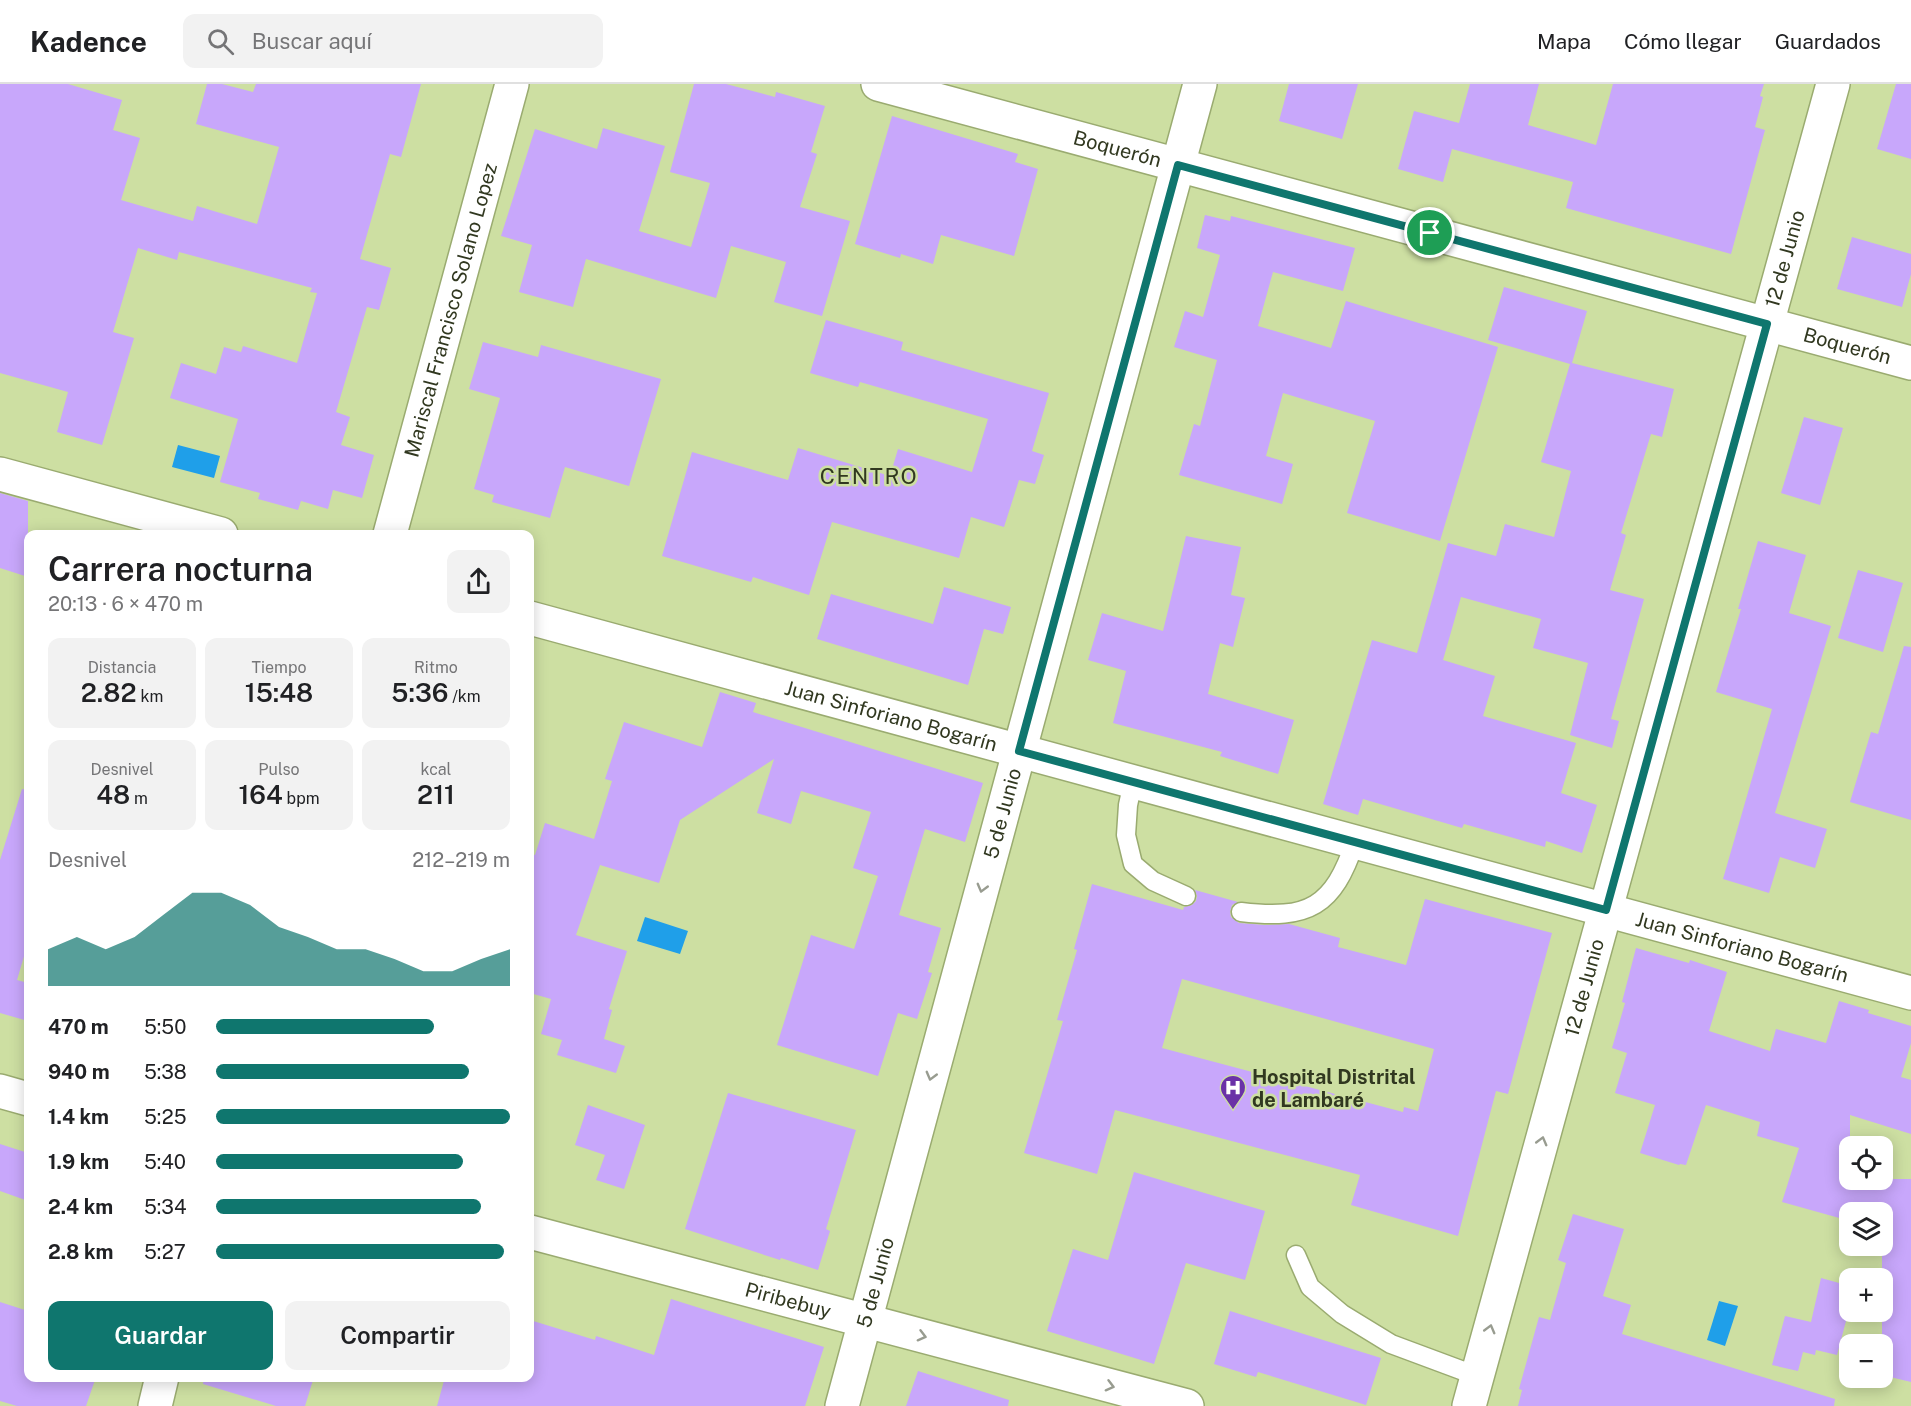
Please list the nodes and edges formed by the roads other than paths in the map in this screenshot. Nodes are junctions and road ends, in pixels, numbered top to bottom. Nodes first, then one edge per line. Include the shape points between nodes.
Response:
1 (512, 84) edge
2 (878, 84) edge
3 (1200, 84) edge
4 (1833, 84) edge
5 (1178, 165) junction
6 (1767, 324) junction
7 (1911, 363) edge
8 (0, 474) edge
9 (206, 530) edge
10 (391, 530) edge
11 (534, 619) edge
12 (1019, 751) junction
13 (1133, 782) junction
14 (1355, 842) junction
15 (1186, 896) dead end
16 (1606, 910) junction
17 (1241, 912) dead end
18 (1911, 993) edge
19 (0, 1091) edge
20 (24, 1098) edge
21 (534, 1233) edge
22 (1296, 1255) dead end
23 (865, 1321) junction
24 (161, 1382) edge
25 (1473, 1391) edge
26 (154, 1406) edge
27 (842, 1406) edge
28 (1187, 1406) edge

1 - 10 street, Mariscal Francisco Solano Lopez
2 - 5 street, Boquerón
3 - 5 street, 5 de Junio
4 - 6 street, 12 de Junio
5 - 6 street, Boquerón
5 - 12 street, 5 de Junio
6 - 7 street, Boquerón
6 - 16 street, 12 de Junio
8 - 9 street
11 - 12 street, Juan Sinforiano Bogarín
12 - 13 street, Juan Sinforiano Bogarín
12 -> 23 street, 5 de Junio
13 - 14 street, Juan Sinforiano Bogarín
13 - 15 lane via 1126,835 1133,864 1153,881
14 - 16 street, Juan Sinforiano Bogarín
14 - 17 lane via 1345,871 1328,895 1305,910 1271,916
16 - 18 street, Juan Sinforiano Bogarín
25 -> 16 street, 12 de Junio
19 - 20 street
21 - 23 street, Piribebuy
22 - 25 lane via 1310,1287 1342,1314
23 - 27 street, 5 de Junio
23 -> 28 street, Piribebuy
24 - 26 street

